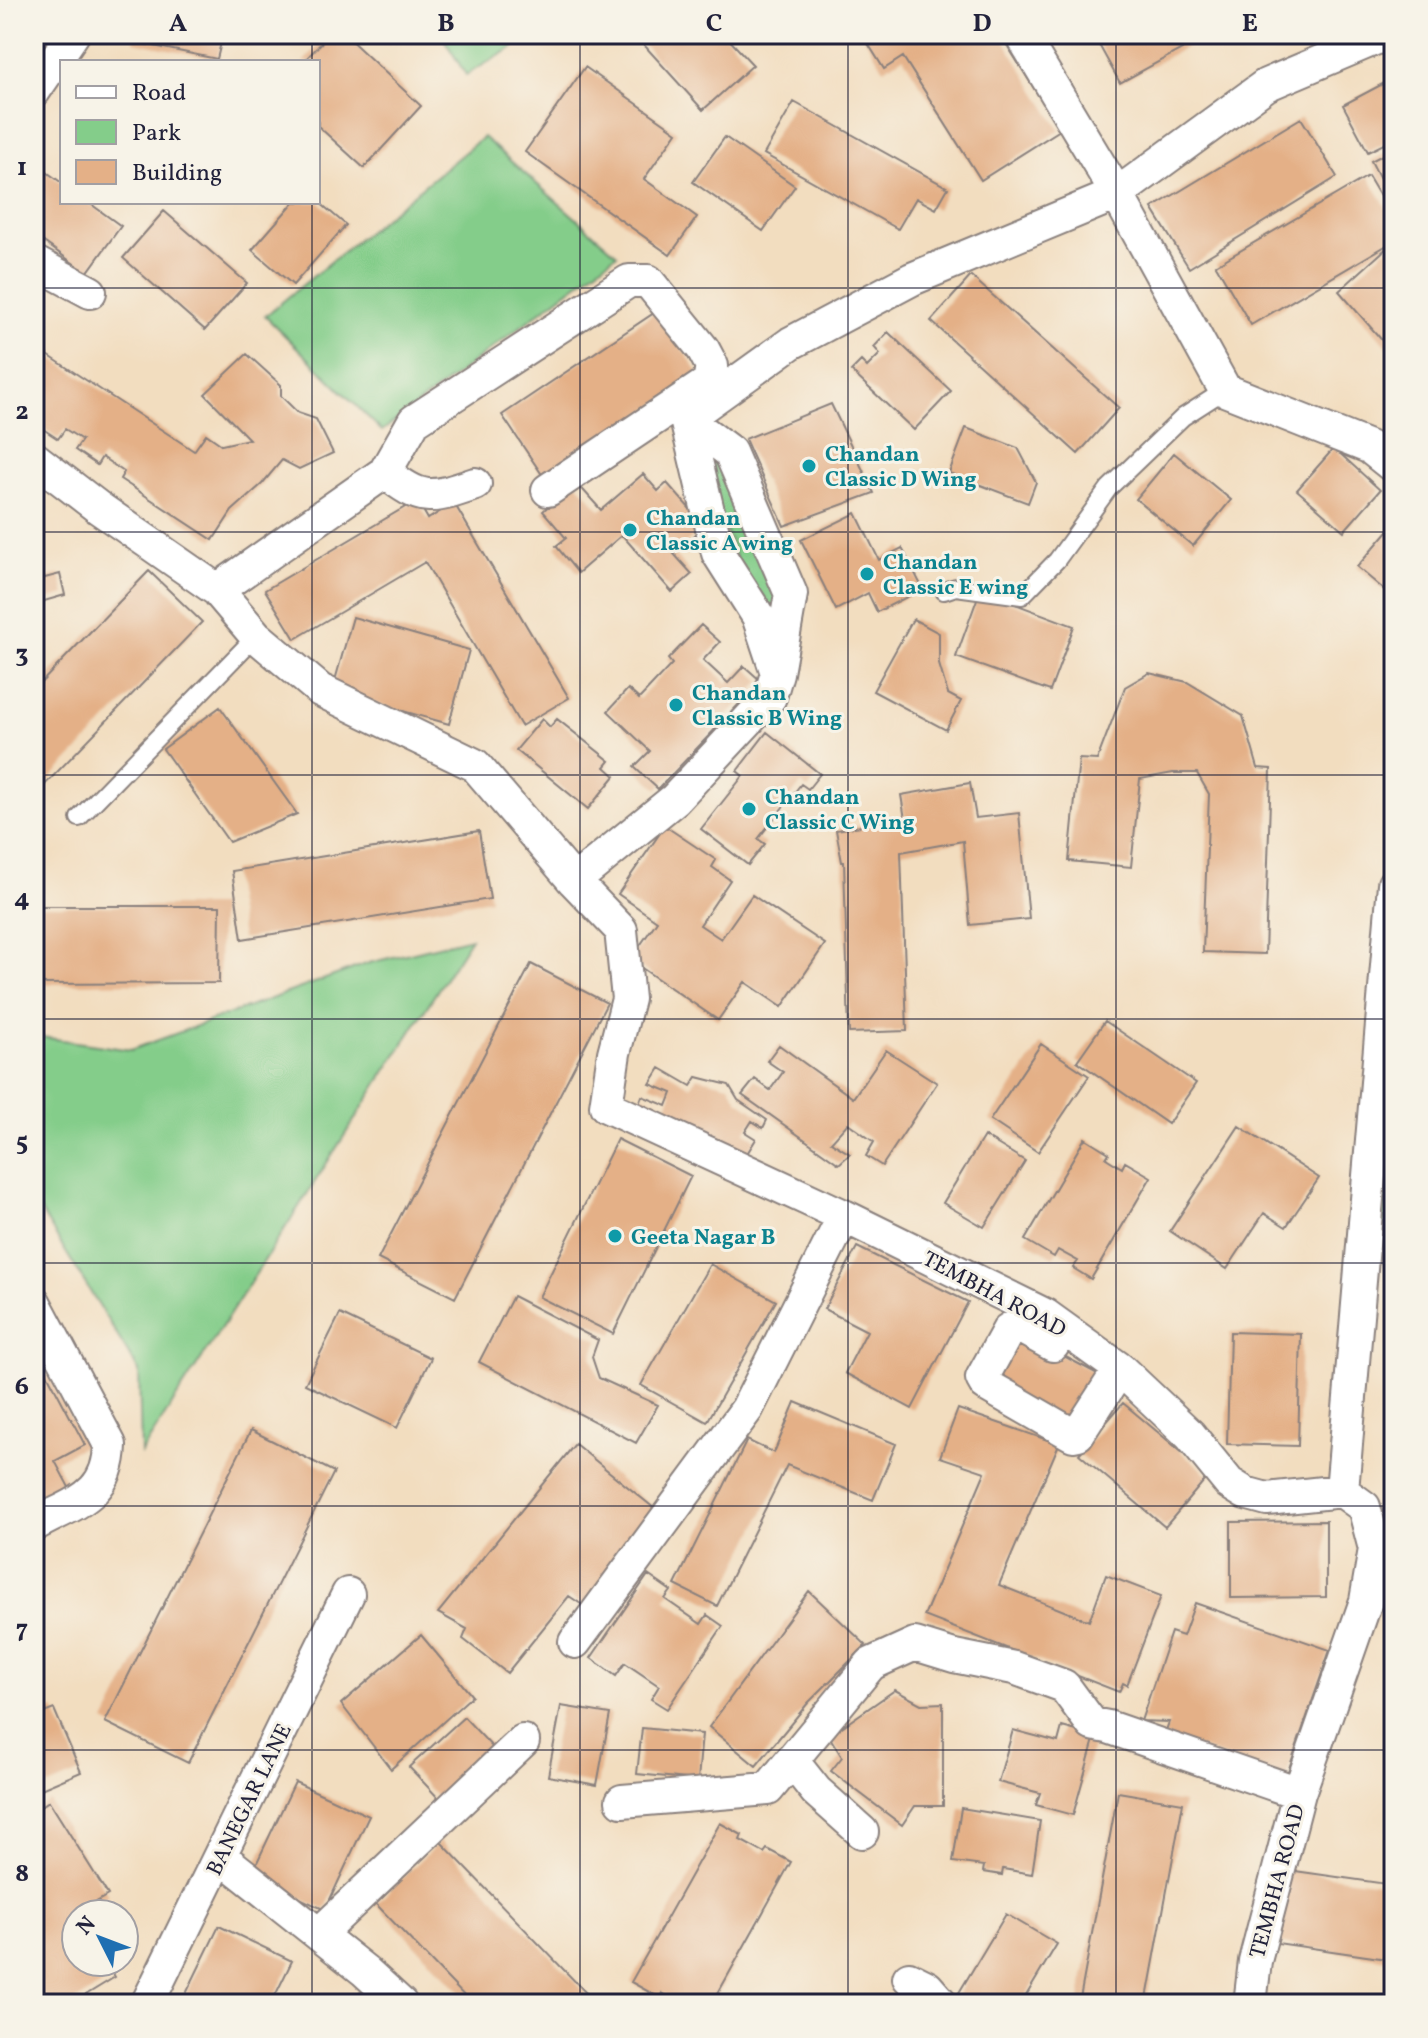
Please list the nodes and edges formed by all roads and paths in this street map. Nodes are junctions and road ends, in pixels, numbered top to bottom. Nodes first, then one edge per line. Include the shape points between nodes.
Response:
1 (73, 34) edge
2 (1021, 34) edge
3 (1378, 36) edge
4 (34, 91) edge
5 (1117, 194) junction
6 (34, 262) edge
7 (90, 292) dead end
8 (1225, 390) junction
9 (686, 419) junction
10 (34, 458) edge
11 (1394, 467) edge
12 (385, 472) junction
13 (475, 484) dead end
14 (548, 490) dead end
15 (217, 590) junction
16 (944, 591) dead end
17 (256, 636) junction
18 (777, 673) junction
19 (79, 818) dead end
20 (574, 881) junction
21 (1394, 884) edge
22 (844, 1216) junction
23 (34, 1302) edge
24 (1342, 1491) junction
25 (34, 1525) edge
26 (348, 1594) dead end
27 (575, 1642) dead end
28 (523, 1741) dead end
29 (793, 1762) junction
30 (1299, 1793) junction
31 (622, 1801) dead end
32 (862, 1832) dead end
33 (220, 1856) junction
34 (319, 1934) junction
35 (909, 1978) dead end
36 (147, 2004) edge
37 (401, 2004) edge
38 (942, 2004) edge
39 (1250, 2004) edge

1 - 4 street
2 - 5 street
3 - 5 street via 1266,85
5 - 8 street
5 - 9 street via 912,279 791,343
6 - 7 street
8 - 11 street via 1369,447
8 - 16 lane via 1183,417 1109,488 1057,560 1022,596 956,587
9 - 18 street via 718,553 758,616
9 - 18 street via 730,452 791,594
10 - 15 street
12 - 13 street via 407,490 438,497
12 - 14 street via 414,421 629,281 648,281 703,349 712,366 709,382
12 - 15 street
15 - 17 street
17 - 19 lane
17 - 20 street via 320,690 475,765
18 - 20 street via 770,697 675,799
20 - 22 street, TEMBHA ROAD via 621,930 628,999 606,1106
21 - 24 street
22 - 24 street, TEMBHA ROAD via 1045,1315 1190,1435 1229,1483 1245,1493 1267,1499
22 - 27 street via 747,1409
23 - 25 street via 110,1445 110,1461 96,1491
24 - 30 street, TEMBHA ROAD via 1364,1507 1375,1549 1366,1601
26 - 33 street, BANEGAR LANE
28 - 34 street
29 - 30 street via 871,1664 915,1644 1064,1686 1092,1724
29 - 31 street via 768,1789
29 - 32 street
30 - 39 street, TEMBHA ROAD via 1255,1961
33 - 34 street
33 - 36 street, BANEGAR LANE
34 - 37 street
35 - 38 street via 927,1987

